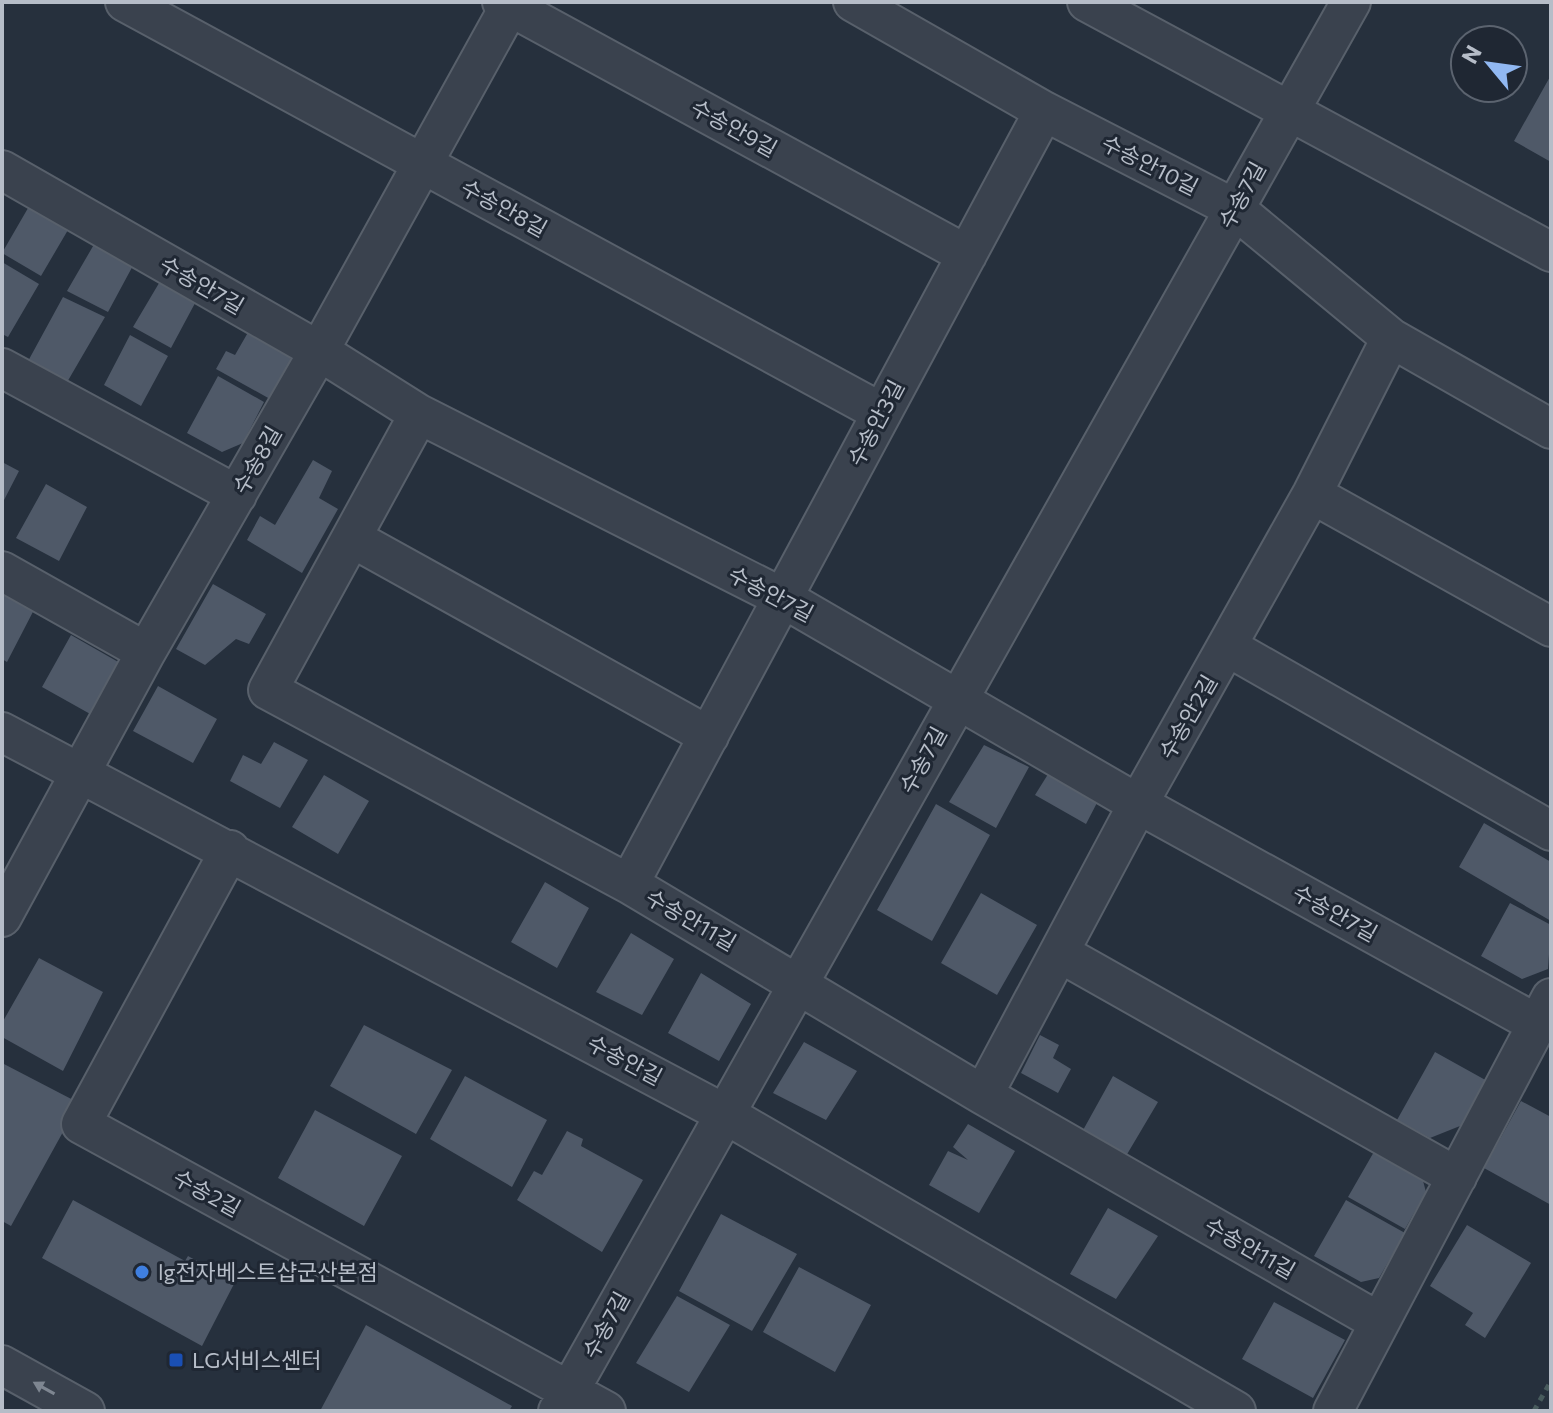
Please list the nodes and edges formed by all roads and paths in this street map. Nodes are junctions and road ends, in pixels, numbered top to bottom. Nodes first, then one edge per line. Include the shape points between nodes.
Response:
1 (125, 2) edge
2 (853, 2) edge
3 (1087, 2) edge
4 (1351, 2) edge
5 (508, 3) edge
6 (1290, 109) junction
7 (1044, 111) junction
8 (422, 163) junction
9 (2, 170) edge
10 (1235, 209) junction
11 (1551, 252) edge
12 (967, 255) junction
13 (1391, 338) junction
14 (319, 351) junction
15 (2, 368) edge
16 (882, 413) junction
17 (419, 414) junction
18 (1551, 429) edge
19 (1312, 494) junction
20 (237, 495) junction
21 (352, 538) junction
22 (2, 571) edge
23 (781, 597) junction
24 (1551, 627) edge
25 (1228, 647) junction
26 (146, 652) junction
27 (957, 699) junction
28 (2, 732) edge
29 (709, 736) junction
30 (81, 775) junction
31 (1138, 804) junction
32 (1551, 831) edge
33 (230, 850) junction
34 (629, 884) junction
35 (2, 917) edge
36 (1060, 953) junction
37 (799, 982) junction
38 (1544, 1011) edge
39 (983, 1095) junction
40 (725, 1114) junction
41 (1457, 1177) junction
42 (1379, 1322) junction
43 (2, 1365) edge
44 (1551, 1381) edge
45 (563, 1401) edge
46 (85, 1411) edge
47 (606, 1411) edge
48 (1236, 1411) edge
49 (1333, 1411) edge
50 (1534, 1411) edge

1 - 8 street, 수송안8길
2 - 7 street, 수송안10길
3 - 6 street
4 - 6 street, 수송7길
5 - 8 street, 수송8길
5 - 12 street, 수송안9길
6 - 10 street, 수송7길
6 - 11 street
7 - 10 street, 수송안10길
7 - 12 street, 수송안3길
8 - 14 street, 수송8길
8 - 16 street, 수송안8길
9 - 14 street, 수송안7길
10 - 13 street, 수송안10길
10 - 27 street, 수송7길
12 - 16 street, 수송안3길
13 - 18 street, 수송안10길
13 - 19 street, 수송안2길
14 - 17 street, 수송안7길
14 - 20 street, 수송8길
15 - 20 street
16 - 23 street, 수송안3길
17 - 21 street, 수송안11길
17 - 23 street, 수송안7길
19 - 24 street
19 - 25 street, 수송안2길
20 - 26 street, 수송8길
21 - 29 street
21 - 34 street, 수송안11길 via 268,690
22 - 26 street
23 - 27 street, 수송안7길
23 - 29 street, 수송안3길
25 - 31 street, 수송안2길
25 - 32 street
26 - 30 street, 수송8길
27 - 31 street, 수송안7길
27 - 37 street, 수송7길
28 - 30 street, 수송안길
29 - 34 street, 수송안3길
30 - 33 street, 수송안길
30 - 35 street, 수송8길
31 - 36 street, 수송안2길
31 - 38 street, 수송안7길
33 - 40 street, 수송안길
33 - 45 street, 수송2길 via 81,1124
34 - 37 street, 수송안11길
36 - 39 street, 수송안2길
36 - 41 street
37 - 39 street, 수송안11길
37 - 40 street, 수송7길
38 - 41 street
39 - 42 street, 수송안11길
40 - 45 street, 수송7길
40 - 48 street, 수송안길
41 - 42 street
42 - 49 street
46 -> 43 street
44 - 50 path
45 - 47 street, 수송2길

